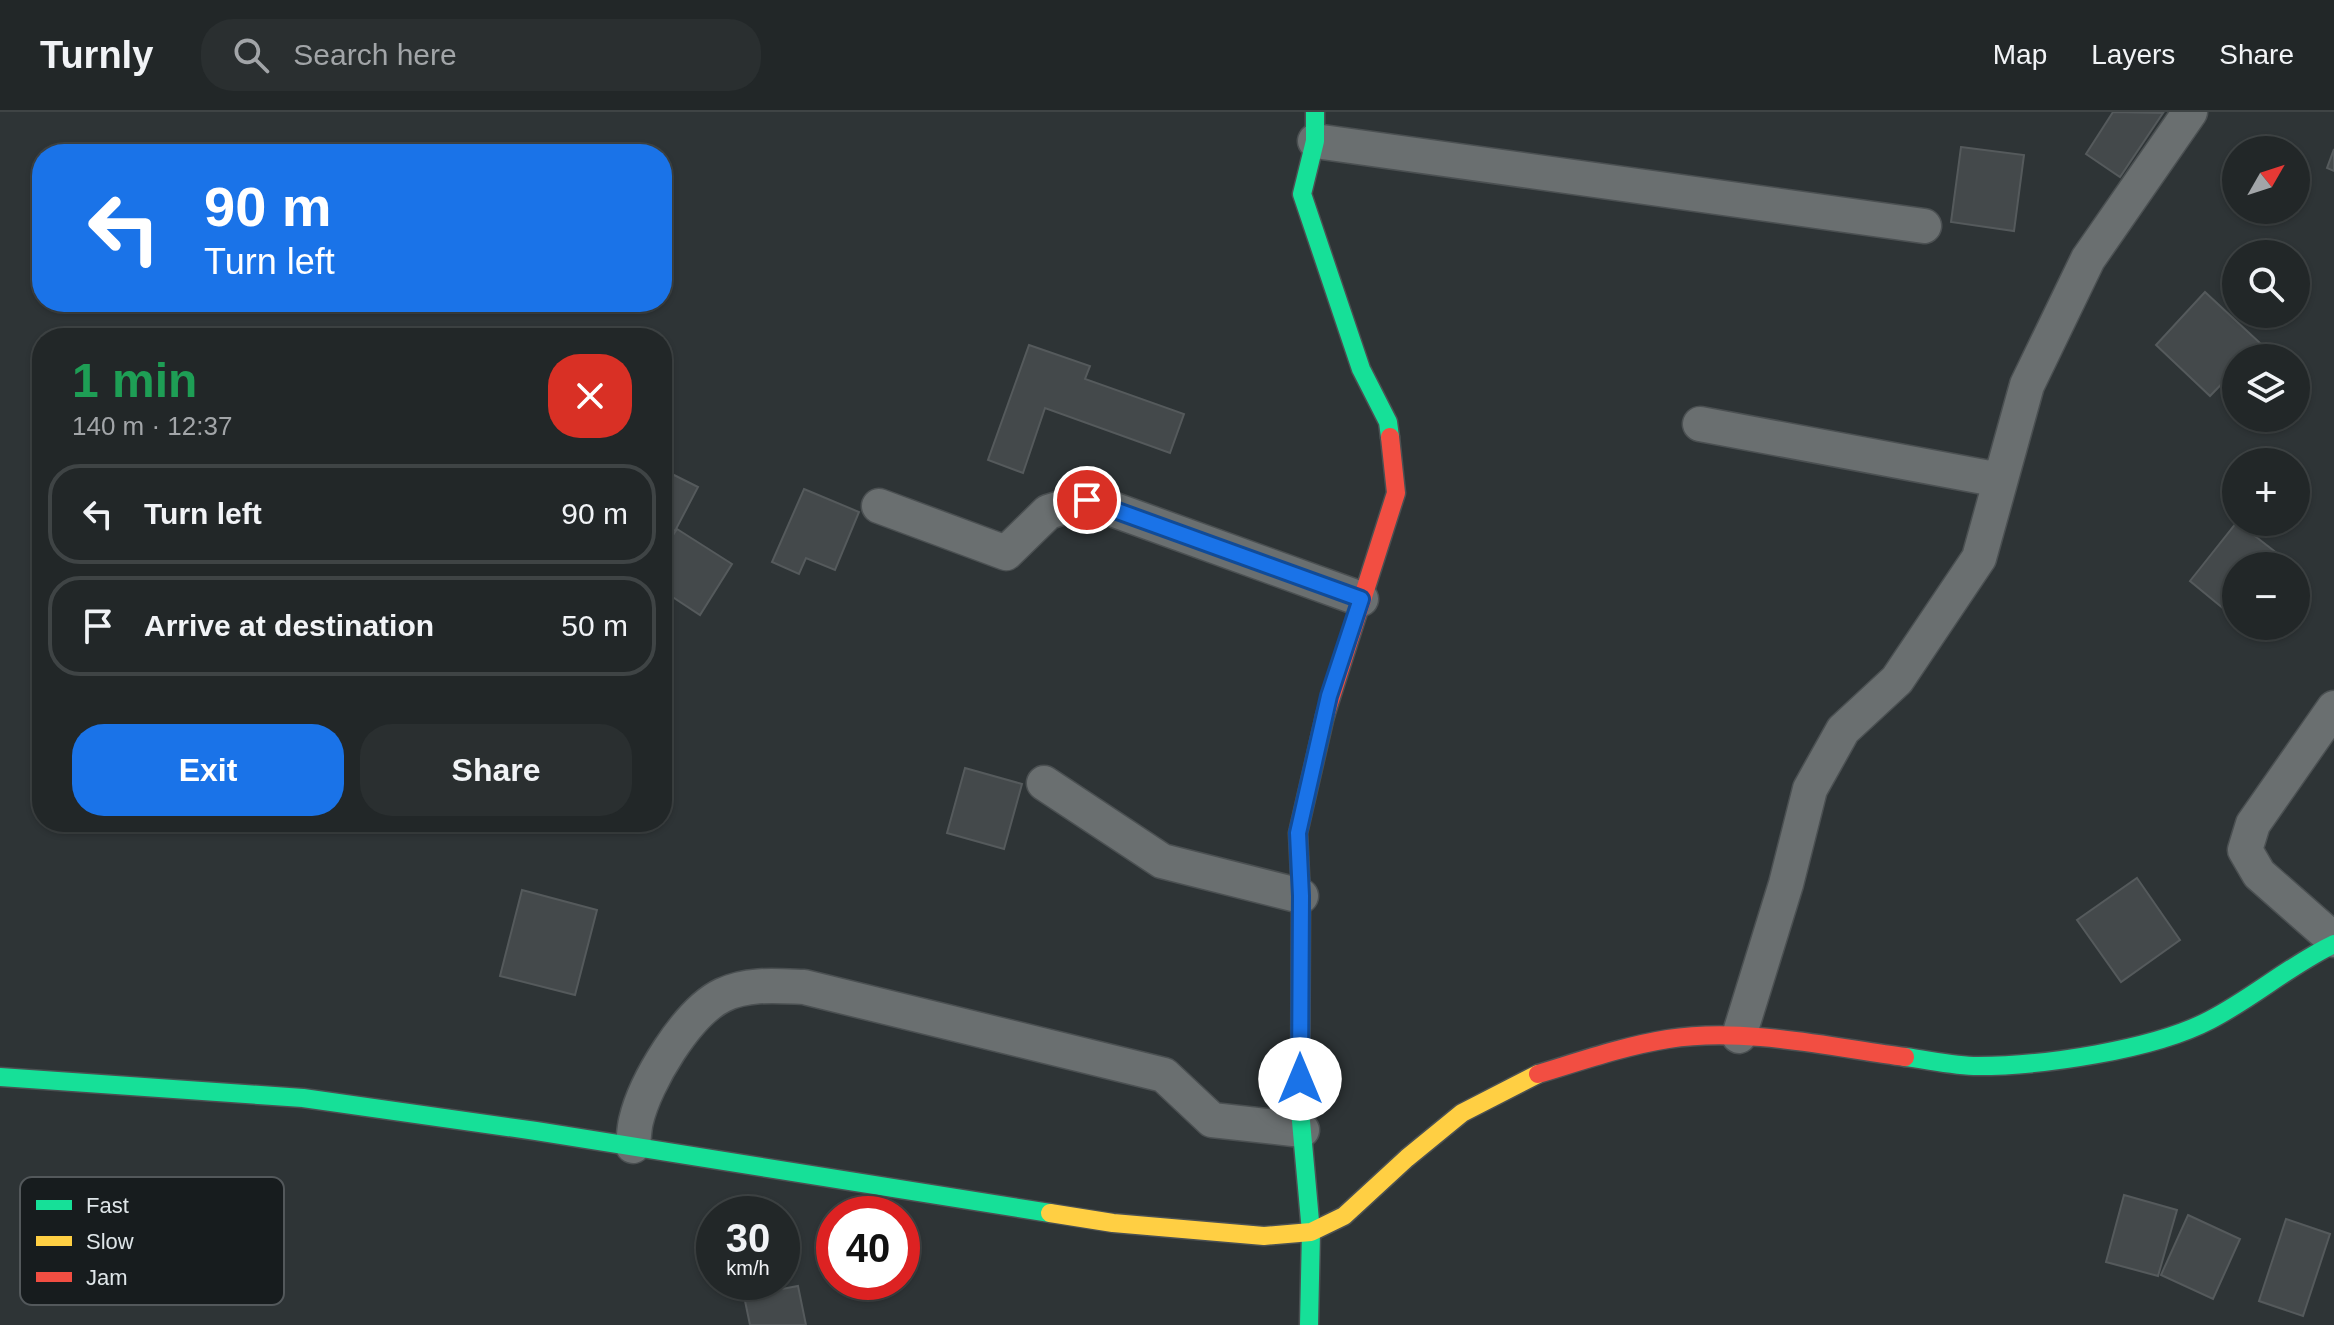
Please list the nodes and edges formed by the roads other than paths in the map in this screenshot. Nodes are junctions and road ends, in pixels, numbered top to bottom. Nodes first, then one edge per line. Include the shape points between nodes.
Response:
1 (2190, 112) edge
2 (1315, 126) edge
3 (1924, 226) dead end
4 (1700, 424) dead end
5 (2000, 480) junction
6 (879, 506) dead end
7 (1361, 599) junction
8 (2334, 708) edge
9 (1044, 783) dead end
10 (1301, 896) junction
11 (2334, 942) edge
12 (1739, 1036) junction
13 (0, 1077) edge
14 (1302, 1130) junction
15 (633, 1146) junction
16 (1311, 1232) junction
17 (1309, 1325) edge

1 - 5 street via 2088,259 2027,385
2 - 3 street
2 - 7 street via 1302,194 1361,369 1388,422 1396,493
4 - 5 street
5 - 12 street via 1979,558 1897,680 1843,730 1810,789
6 - 7 street via 1006,553 1048,512 1087,500
7 - 10 street via 1329,696 1298,833
8 - 11 street via 2253,824 2245,850 2259,874
9 - 10 street via 1162,861
10 - 14 street
11 - 12 street via 2207,1022 2152,1042 2073,1058 1977,1066
12 - 16 street via 1670,1039 1532,1076 1462,1113 1344,1216
13 - 15 street via 303,1098
14 - 15 street via 1212,1120 1164,1075 804,987 765,985 723,995 688,1023 657,1070 636,1120
14 - 16 street
15 - 16 street via 1113,1223 1264,1236
16 - 17 street

